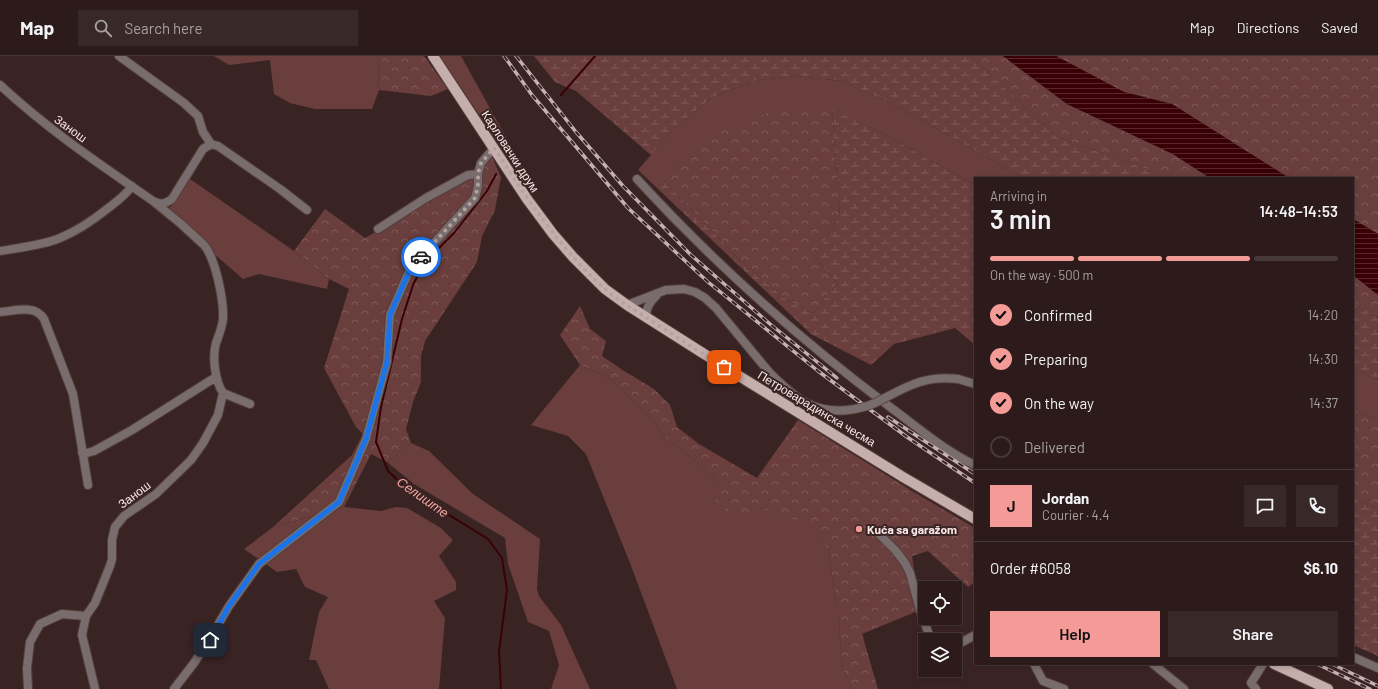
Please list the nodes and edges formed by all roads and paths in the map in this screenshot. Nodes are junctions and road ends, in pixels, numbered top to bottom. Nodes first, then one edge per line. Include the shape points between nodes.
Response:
1 (119, 56) edge
2 (433, 56) edge
3 (0, 85) edge
4 (211, 144) junction
5 (494, 148) junction
6 (478, 174) junction
7 (637, 179) dead end
8 (132, 186) junction
9 (153, 201) junction
10 (307, 210) dead end
11 (378, 229) dead end
12 (0, 251) edge
13 (573, 257) joint
14 (660, 292) junction
15 (627, 305) junction
16 (0, 312) edge
17 (646, 318) junction
18 (216, 377) junction
19 (974, 384) edge
20 (223, 393) junction
21 (250, 404) dead end
22 (82, 452) junction
23 (974, 464) edge
24 (88, 485) dead end
25 (974, 518) edge
26 (878, 532) dead end
27 (86, 616) junction
28 (928, 633) edge
29 (974, 636) edge
30 (962, 642) edge
31 (1354, 657) edge
32 (1035, 665) edge
33 (1154, 665) edge
34 (1263, 665) edge
35 (1276, 665) edge
36 (1378, 668) edge
37 (1253, 686) edge
38 (1180, 688) edge
39 (28, 689) edge
40 (95, 689) edge
41 (174, 689) edge
42 (1064, 689) edge
43 (1244, 689) edge
44 (1328, 689) edge

1 - 4 street via 198,116 203,132
2 - 5 main road, Карловачки друм
3 - 8 street, Занош via 34,116
4 - 9 street via 203,149 172,199 160,204
4 - 10 street via 218,146
5 - 6 street via 481,163
5 - 13 main road, Карловачки друм via 530,204
6 - 11 street via 468,175 426,198
6 - 41 street via 475,198 410,269 390,315 387,362 366,439 339,502 259,564 229,606 210,640
7 - 23 street via 734,276 813,348 933,439
8 - 9 street, Занош
8 - 12 street via 120,200 90,222 58,239
9 - 18 street, Занош via 204,245 212,260 221,293 223,320 216,344
13 - 15 main road, Петроварадинска чесма via 604,289
14 - 15 street
14 - 17 street via 648,305
14 - 19 street, bridge via 684,289 705,298 769,372 785,388 812,406 840,411 862,407 923,380 937,378 958,378
15 - 17 main road, Петроварадинска чесма
16 - 22 street via 35,310 43,317 73,394
17 - 25 main road, Петроварадинска чесма
18 - 20 street, Занош
18 - 22 street via 132,430 94,451
20 - 21 street
20 - 27 street, Занош via 218,415 191,460 156,494 124,516 115,527 110,566 95,603
22 - 24 street
26 - 28 street via 896,551 910,573
27 - 39 street via 62,614 40,624 30,642
27 - 40 street, Занош via 82,635
29 - 30 street
31 - 36 street
32 - 42 street via 1043,681
33 - 38 street
34 - 37 street
35 - 44 main road
37 - 43 street

